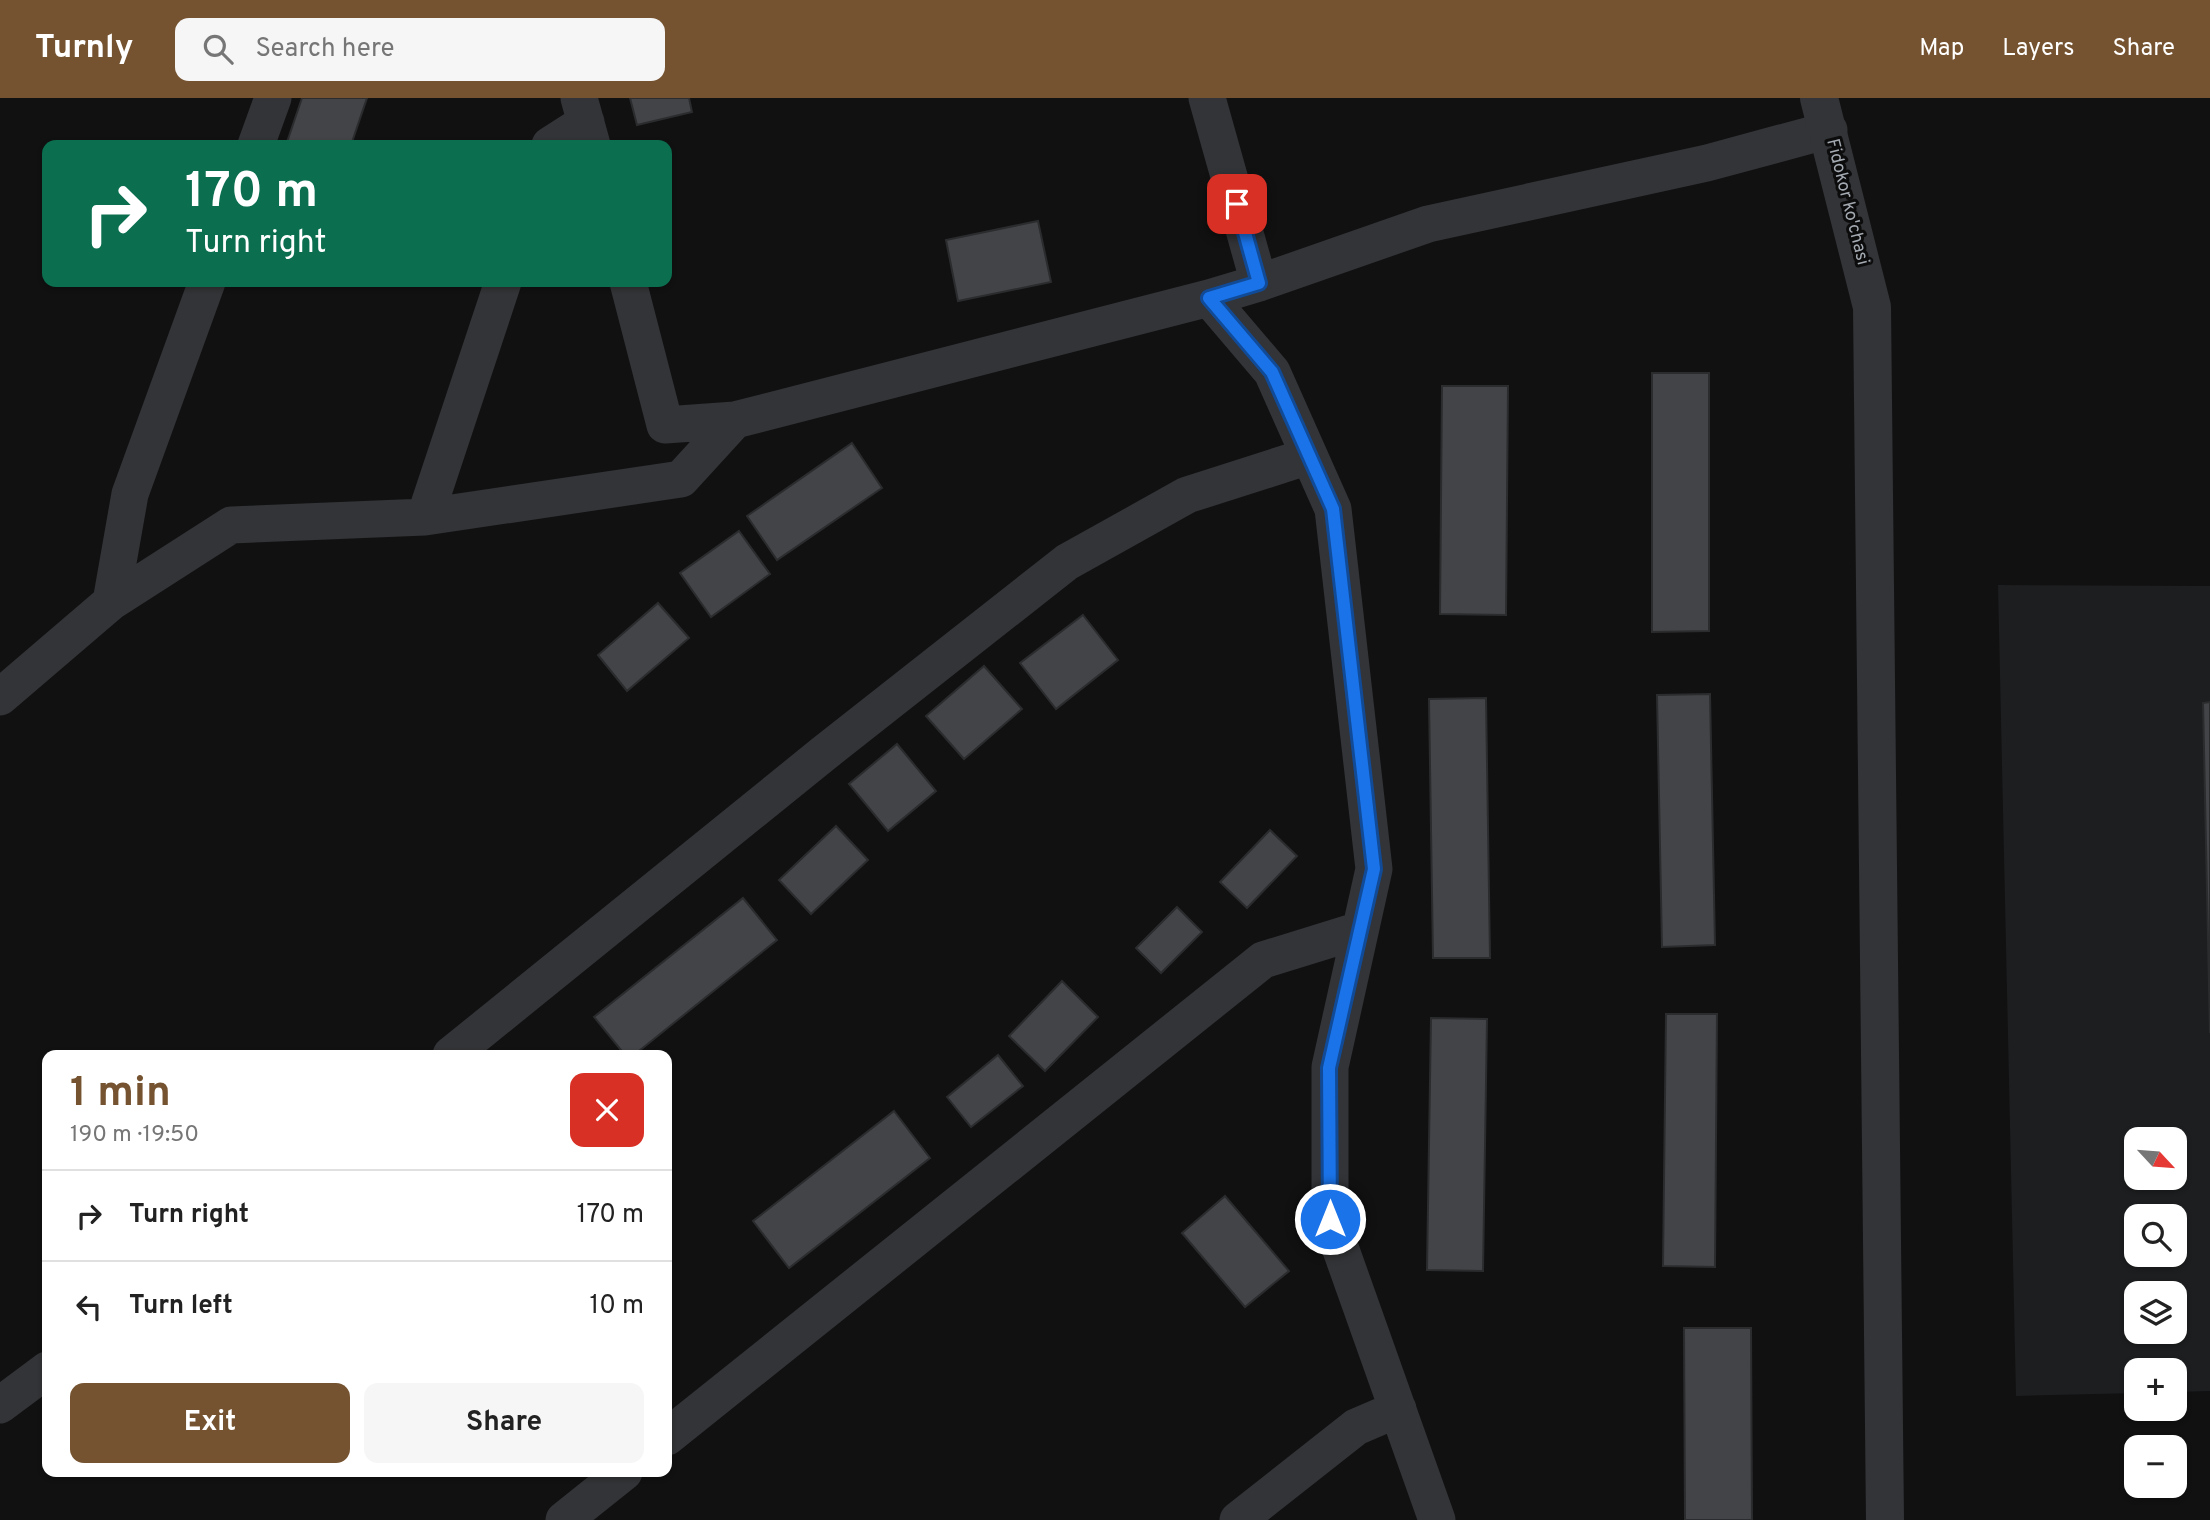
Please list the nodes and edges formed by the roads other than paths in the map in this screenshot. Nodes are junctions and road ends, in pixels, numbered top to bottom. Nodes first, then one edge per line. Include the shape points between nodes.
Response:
1 (273, 98) edge
2 (1207, 98) edge
3 (1824, 114) edge
4 (586, 122) edge
5 (258, 140) edge
6 (559, 140) edge
7 (1259, 283) junction
8 (205, 287) edge
9 (501, 287) edge
10 (629, 287) edge
11 (1209, 298) junction
12 (736, 420) junction
13 (1309, 456) junction
14 (425, 517) junction
15 (111, 602) junction
16 (0, 697) edge
17 (1360, 930) junction
18 (457, 1050) edge
19 (42, 1374) edge
20 (0, 1405) edge
21 (1398, 1409) junction
22 (672, 1433) edge
23 (618, 1477) edge
24 (565, 1520) edge
25 (1238, 1520) edge
26 (1437, 1520) edge
27 (1885, 1520) edge

1 - 5 street
2 - 7 street
3 - 7 street via 1707,163 1428,224
3 - 27 street, Fidokor ko'chasi via 1872,307
4 - 6 street
7 - 11 street
8 - 15 street via 130,494
9 - 14 street
10 - 12 street via 665,425
11 - 12 street
11 - 13 street via 1272,372
12 - 14 street via 681,479
13 - 17 street via 1333,509 1374,869
13 - 18 street via 1187,495 1067,562
14 - 15 street via 231,525
15 - 16 street
17 - 21 street via 1329,1068 1330,1219
17 - 22 street via 1263,960
19 - 20 street
21 - 25 street via 1356,1427
21 - 26 street
23 - 24 street

